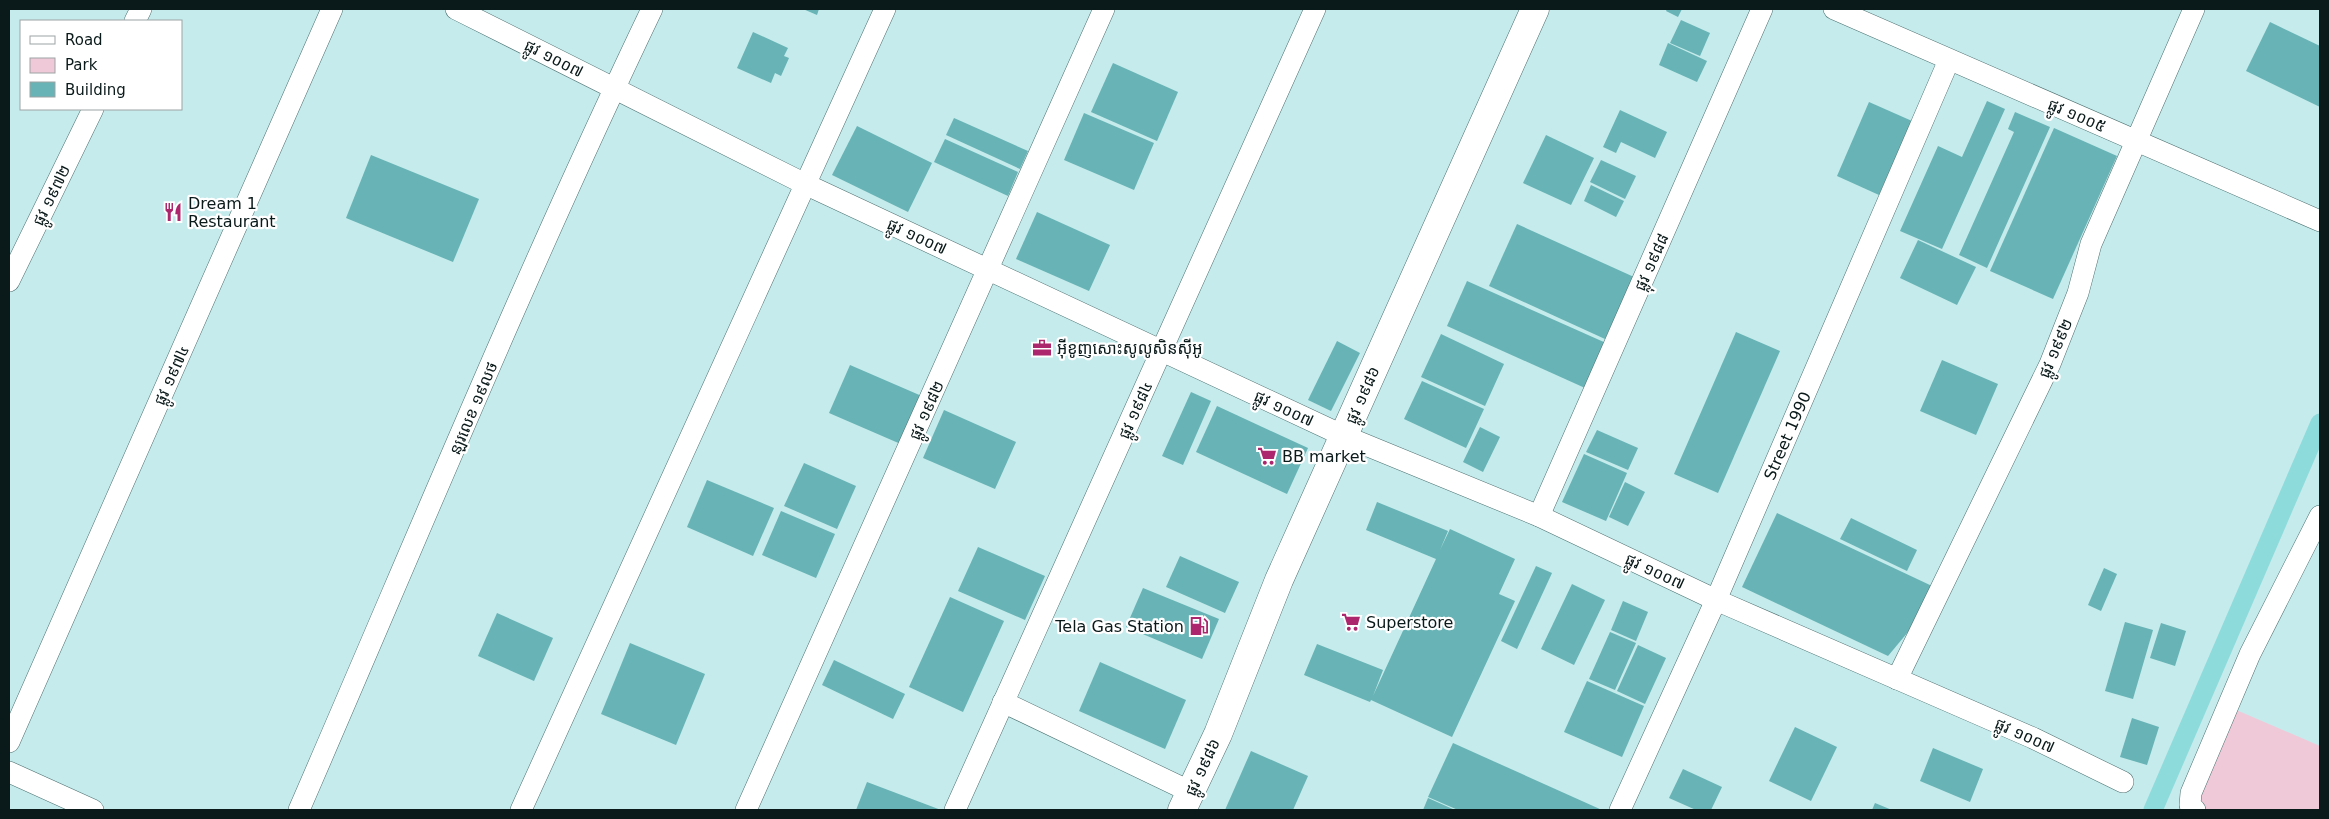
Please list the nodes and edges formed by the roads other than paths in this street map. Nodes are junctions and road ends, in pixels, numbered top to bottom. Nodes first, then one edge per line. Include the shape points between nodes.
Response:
1 (332, 9) edge
2 (457, 9) edge
3 (652, 9) edge
4 (885, 9) edge
5 (1104, 9) edge
6 (1315, 9) edge
7 (1535, 9) edge
8 (1762, 9) edge
9 (1834, 9) edge
10 (2194, 9) edge
11 (1949, 60) junction
12 (614, 88) junction
13 (93, 110) edge
14 (2136, 141) junction
15 (805, 184) junction
16 (2320, 221) edge
17 (988, 269) junction
18 (9, 281) edge
19 (1162, 350) junction
20 (1344, 436) junction
21 (1539, 516) junction
22 (2320, 516) edge
23 (1716, 600) junction
24 (1897, 679) junction
25 (1003, 702) junction
26 (9, 742) edge
27 (9, 772) edge
28 (2124, 782) dead end
29 (1186, 801) edge
30 (93, 810) edge
31 (299, 810) edge
32 (521, 810) edge
33 (746, 810) edge
34 (955, 810) edge
35 (1620, 810) edge
36 (2195, 810) edge

1 - 26 street, ផ្លូវ ១៩៧៤
2 - 12 street, ផ្លូវ ១០០៧
3 - 12 street, ន្ឡរលេខ ១៩លថ
4 - 15 street
5 - 17 street, ផ្លូវ ១៩៨២
6 - 19 street, ផ្លូវ ១៩៨៤
7 - 20 main road, ផ្លូវ ១៩៨៦
8 - 21 street, ផ្លុវ ១៩៨៨
9 - 11 street, ផ្លូវ ១០០៥
10 - 14 street, ផ្លូវ ១៩៩២
11 - 14 street, ផ្លូវ ១០០៥
11 - 23 street, Street 1990
12 - 15 street, ផ្លូវ ១០០៧
12 - 31 street, ន្ឡរលេខ ១៩លថ
13 - 18 street, ផ្លូវ ១៩៧២
14 - 16 street, ផ្លូវ ១០០៥
14 - 24 street, ផ្លូវ ១៩៩២ via 2090,244 2078,294 2050,364
15 - 17 street, ផ្លូវ ១០០៧
15 - 32 street
17 - 19 street, ផ្លូវ ១០០៧
17 - 33 street, ផ្លូវ ១៩៨២
19 - 20 street, ផ្លូវ ១០០៧
19 - 25 street, ផ្លូវ ១៩៨៤
20 - 21 street, ផ្លូវ ១០០៧
20 - 29 main road, ផ្លូវ ១៩៨៦ via 1279,580 1218,734
21 - 23 street, ផ្លូវ ១០០៧
22 - 36 street via 2250,654 2191,793 2190,805
23 - 24 street, ផ្លូវ ១០០៧
23 - 35 street, Street 1990
24 - 28 street, ផ្លូវ ១០០៧
25 - 29 street
25 - 34 street, ផ្លូវ ១៩៨៤
27 - 30 street

